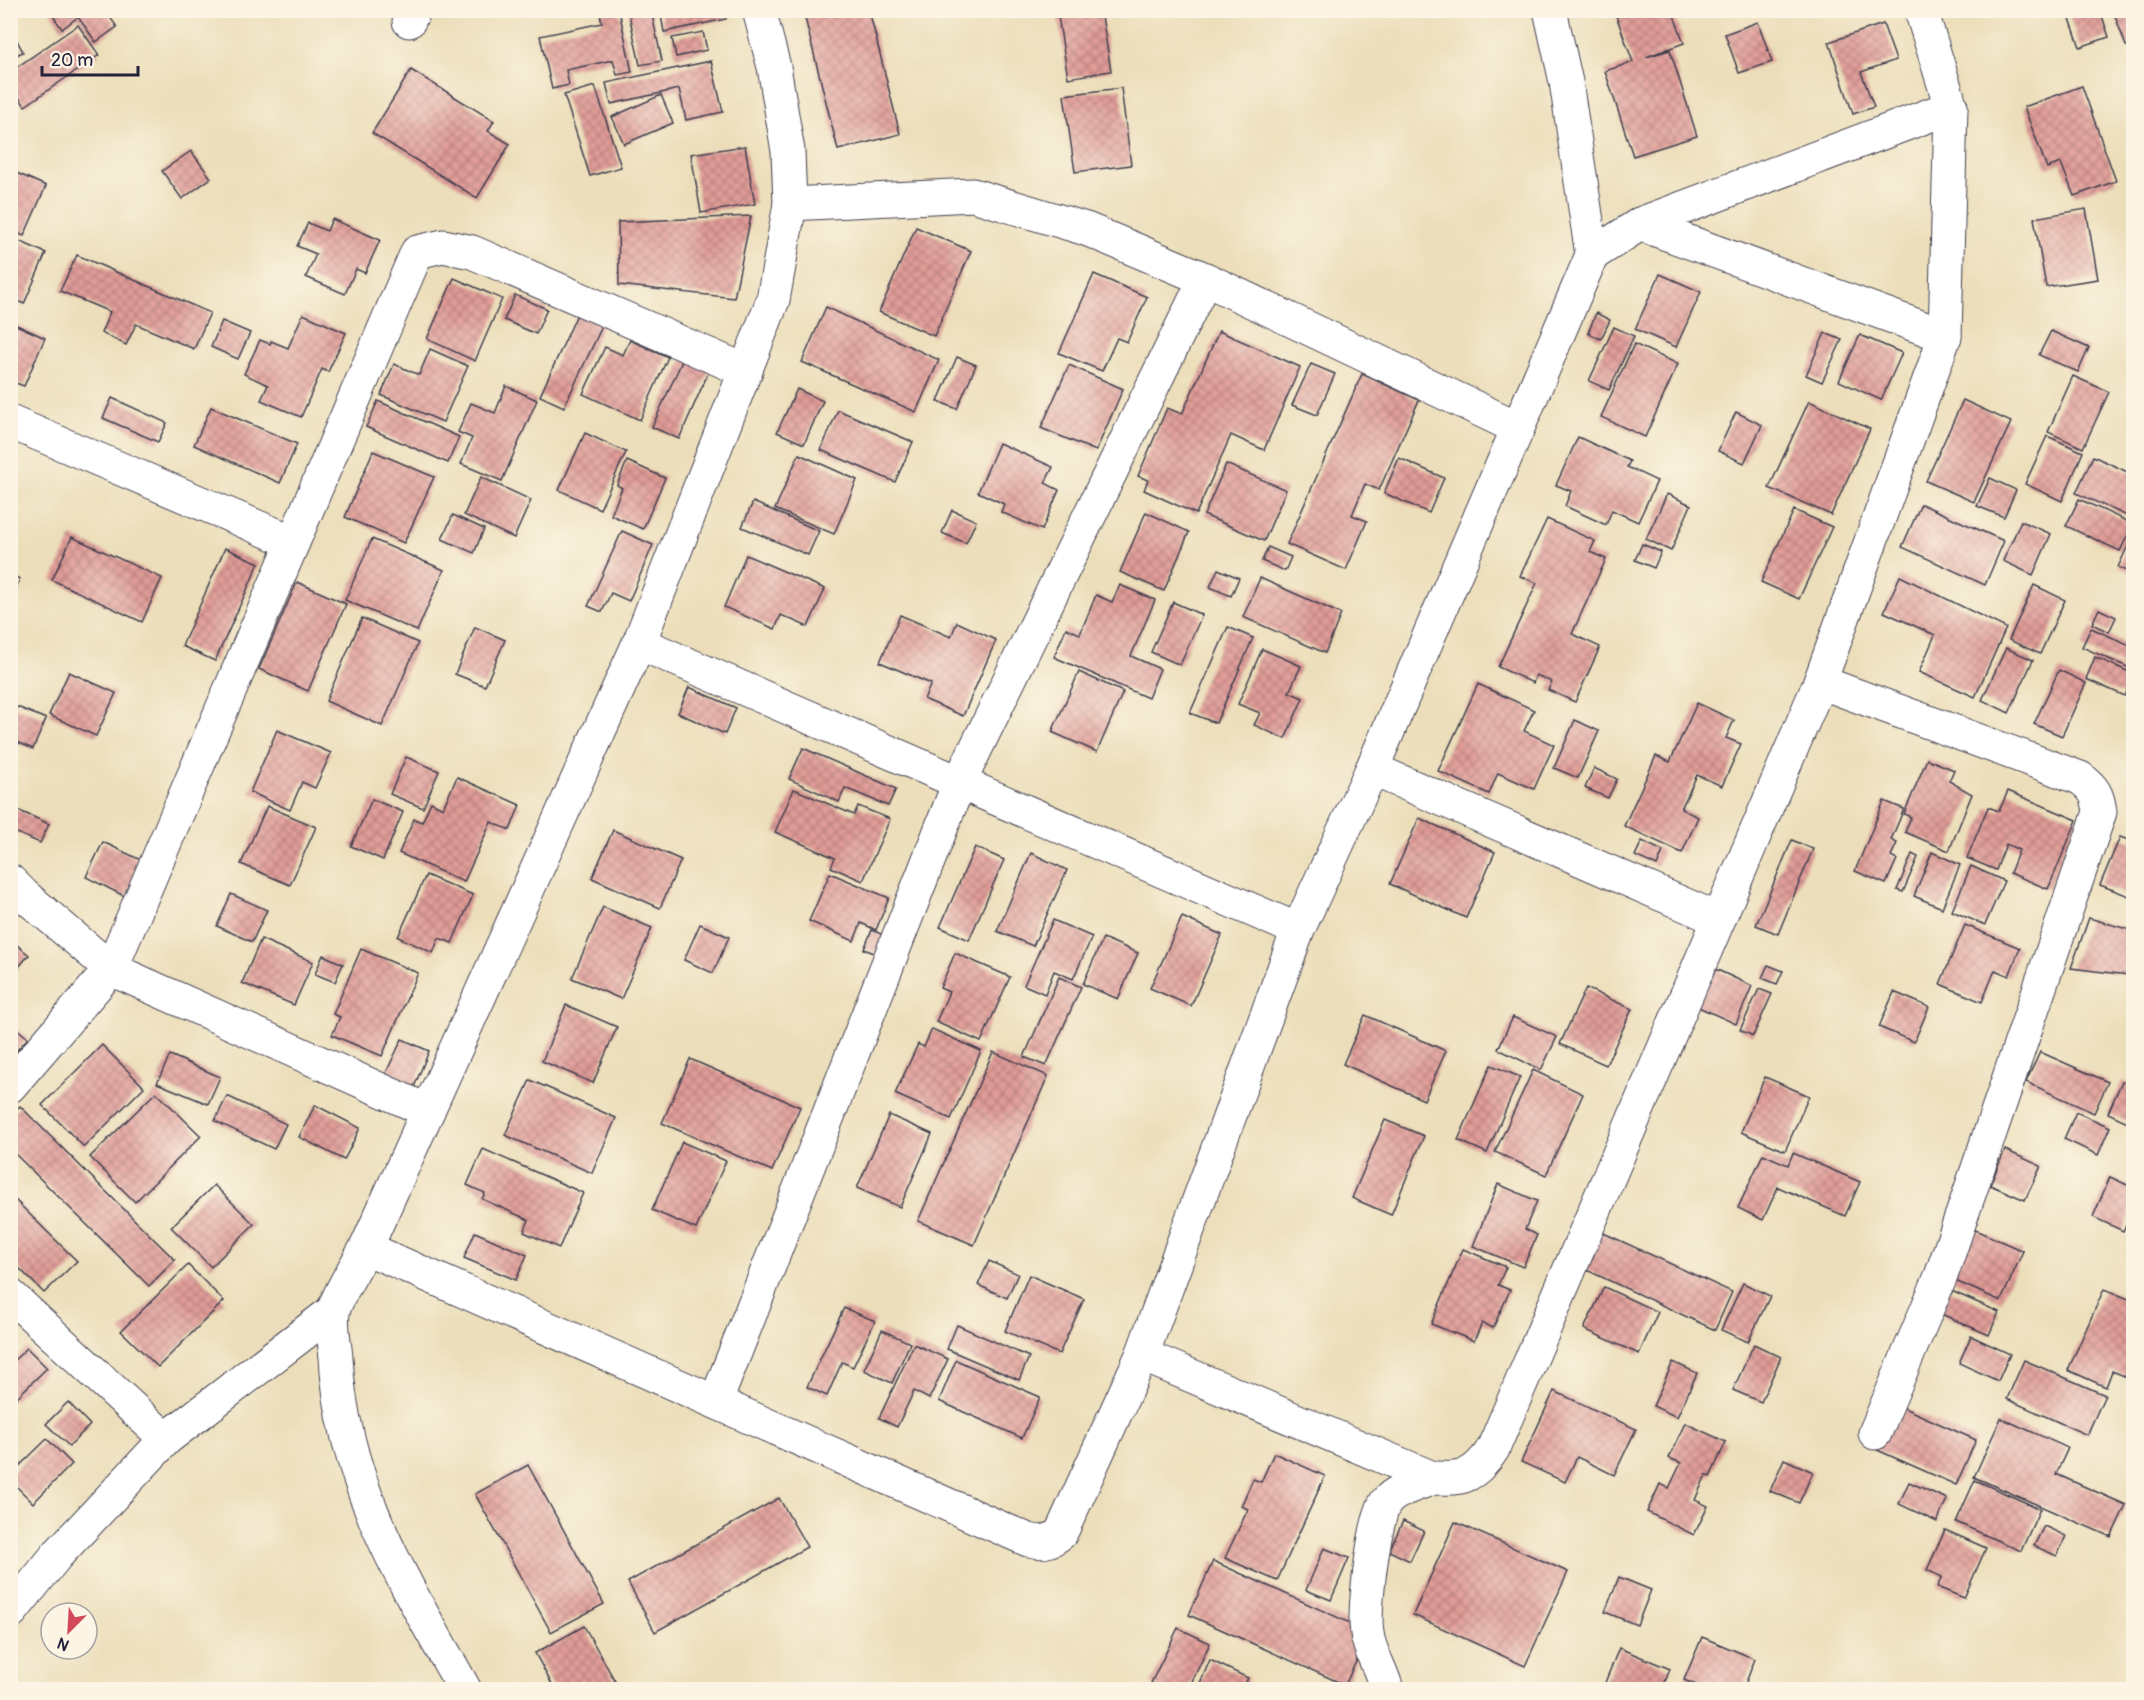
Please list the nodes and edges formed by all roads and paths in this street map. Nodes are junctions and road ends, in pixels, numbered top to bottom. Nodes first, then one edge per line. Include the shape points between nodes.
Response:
1 (759, 10) edge
2 (1550, 10) edge
3 (1921, 10) edge
4 (1951, 107) junction
5 (790, 204) junction
6 (1640, 224) junction
7 (1592, 255) junction
8 (1205, 279) junction
9 (1945, 336) junction
10 (746, 371) junction
11 (10, 422) edge
12 (1518, 428) junction
13 (293, 542) junction
14 (639, 643) junction
15 (1820, 682) junction
16 (1372, 769) junction
17 (959, 783) junction
18 (10, 881) edge
19 (1718, 919) junction
20 (1298, 930) junction
21 (111, 969) junction
22 (10, 1086) edge
23 (428, 1111) junction
24 (366, 1248) junction
25 (10, 1295) edge
26 (333, 1311) junction
27 (1142, 1355) junction
28 (716, 1401) junction
29 (1875, 1433) dead end
30 (166, 1439) junction
31 (1434, 1478) junction
32 (10, 1613) edge
33 (465, 1689) edge
34 (1387, 1689) edge

1 - 5 street via 774,67 788,151
2 - 7 street via 1566,82
3 - 4 street
4 - 6 street
4 - 9 street
5 - 8 street via 973,195 1086,229
5 - 10 street via 773,300
6 - 7 street
6 - 9 street
7 - 12 street
8 - 12 street
8 - 17 street
9 - 15 street
10 - 13 street via 472,252 443,246 417,252
10 - 14 street
11 - 13 street
12 - 16 street
13 - 21 street
14 - 17 street
14 - 23 street
15 - 19 street
15 - 29 street via 2080,778 2093,787 2100,812 1941,1276
16 - 19 street
16 - 20 street
17 - 20 street
17 - 28 street
18 - 21 street
19 - 31 street via 1493,1449 1472,1472 1457,1478
20 - 27 street
21 - 22 street
21 - 23 street
23 - 24 street
24 - 26 street
24 - 28 street
25 - 30 street
26 - 30 street
26 - 33 street via 344,1431 360,1485 416,1603
27 - 28 street via 1070,1517 1061,1533 1041,1543
27 - 31 street
30 - 32 street via 57,1555
31 - 34 street via 1394,1494 1385,1503 1379,1521 1365,1612 1367,1636

